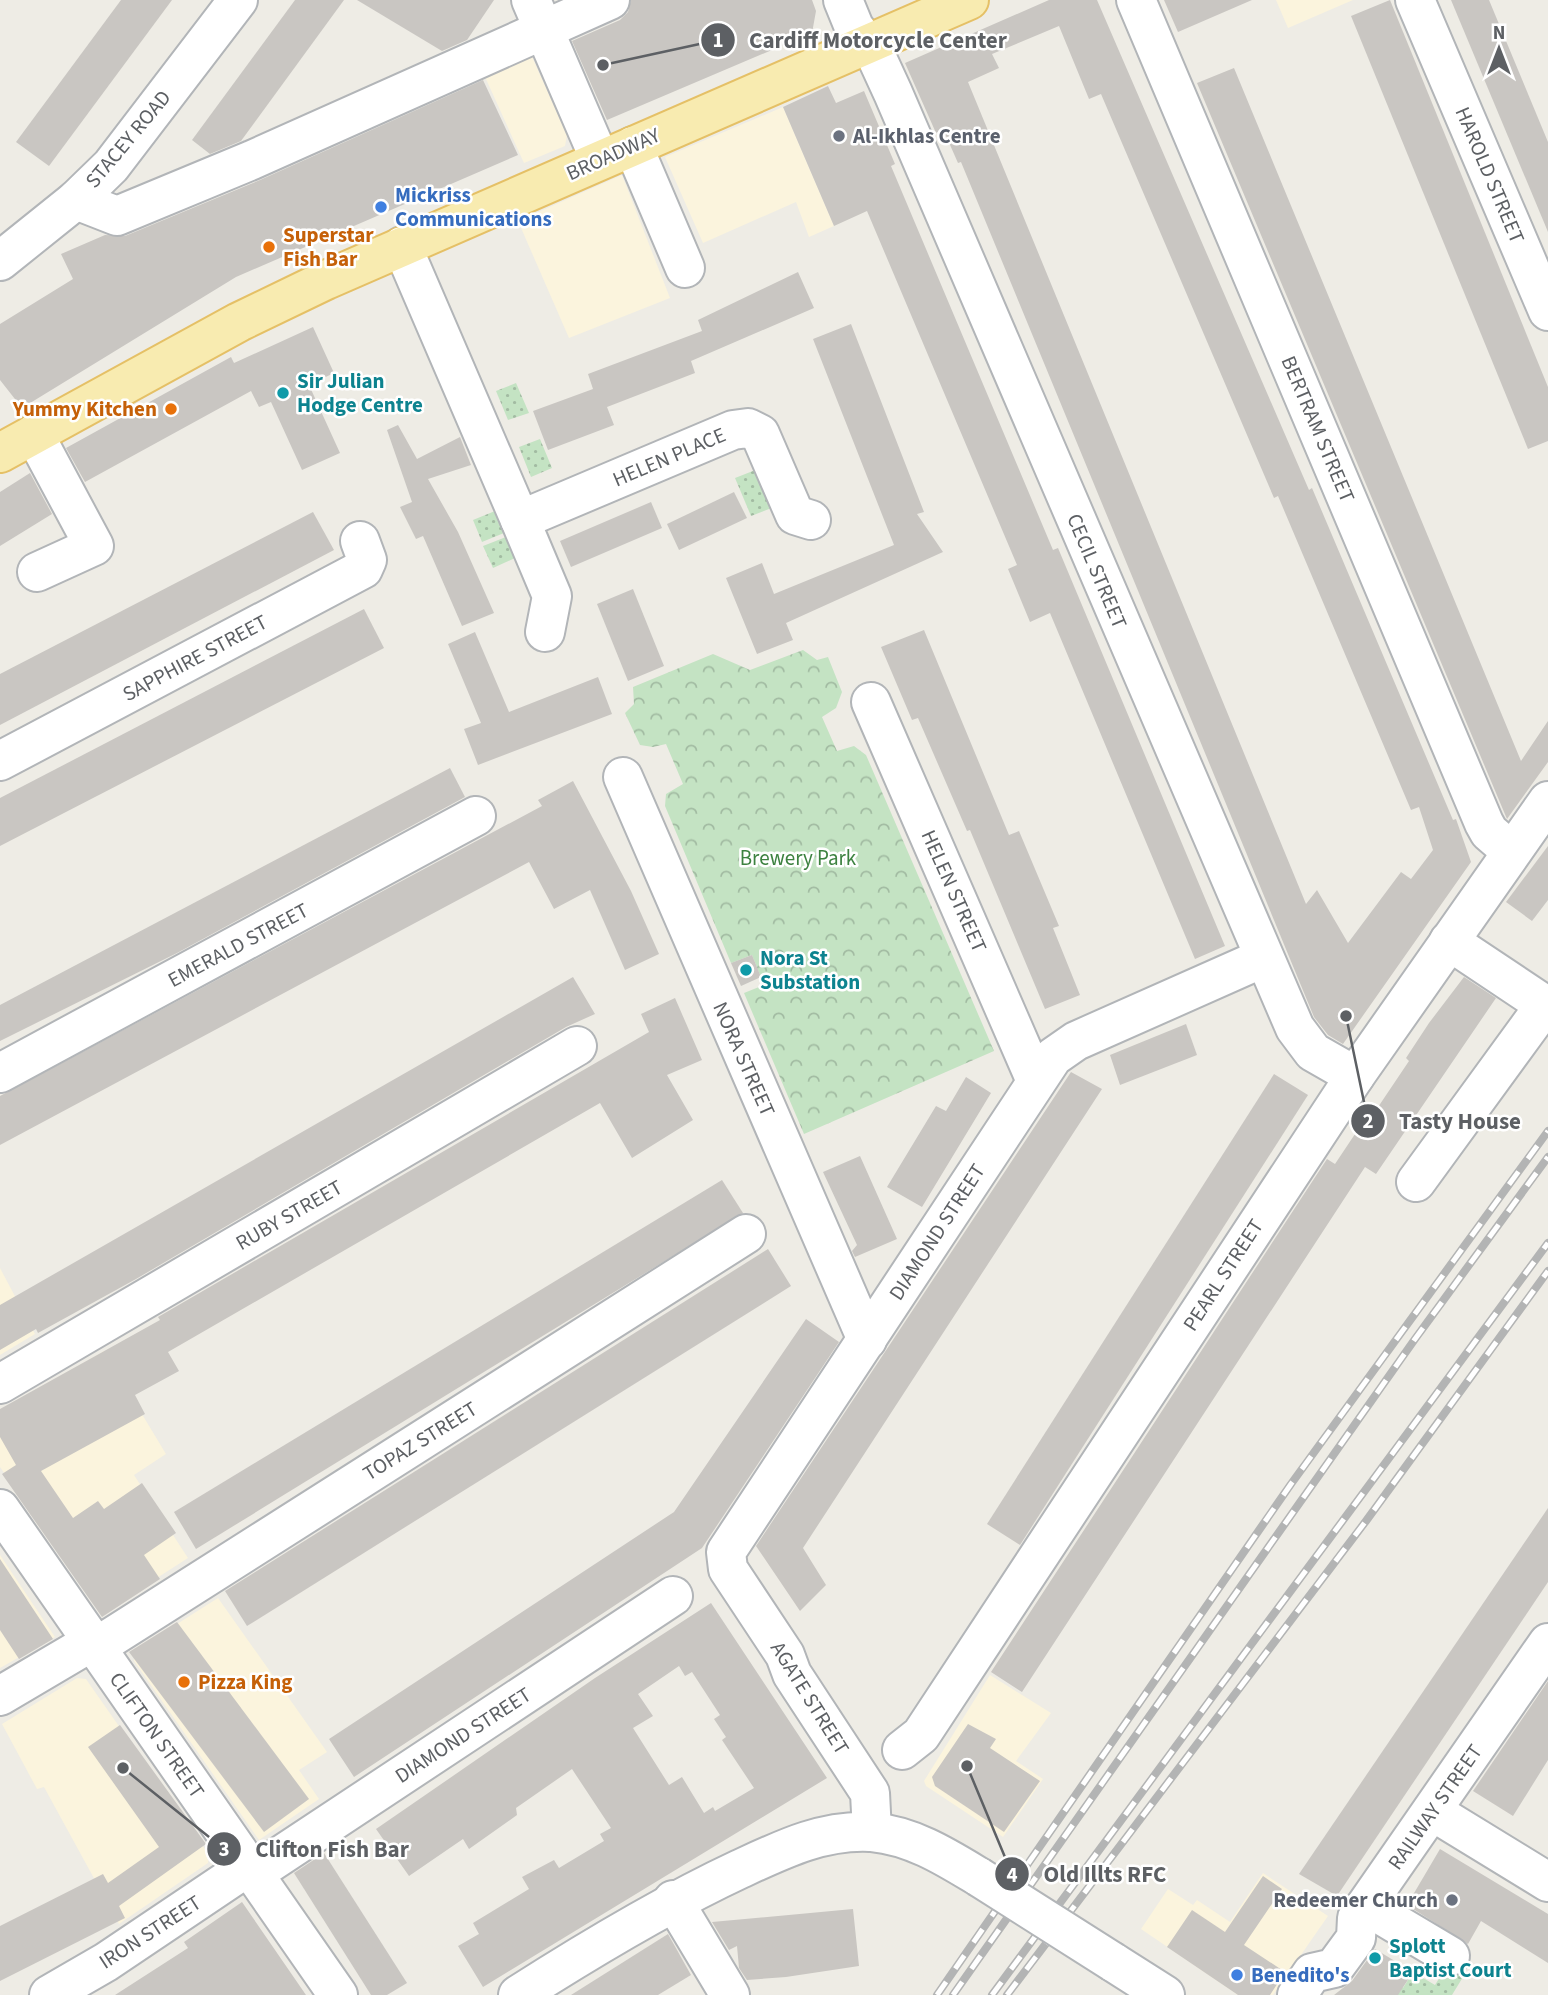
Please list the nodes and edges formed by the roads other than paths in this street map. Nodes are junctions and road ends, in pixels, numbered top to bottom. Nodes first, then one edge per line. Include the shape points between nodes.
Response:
1 (238, 0) edge
2 (610, 0) edge
3 (843, 0) edge
4 (970, 0) edge
5 (1136, 0) edge
6 (1415, 0) edge
7 (541, 23) edge
8 (867, 44) junction
9 (616, 153) junction
10 (76, 200) junction
11 (402, 246) junction
12 (0, 261) edge
13 (685, 268) dead end
14 (1548, 311) edge
15 (34, 434) junction
16 (0, 453) edge
17 (520, 520) junction
18 (811, 520) dead end
19 (360, 541) dead end
20 (37, 572) dead end
21 (545, 632) dead end
22 (871, 702) dead end
23 (0, 761) edge
24 (623, 777) dead end
25 (1548, 801) edge
26 (476, 816) dead end
27 (1511, 851) junction
28 (1449, 941) junction
29 (1263, 958) junction
30 (1547, 1003) edge
31 (577, 1046) dead end
32 (0, 1073) edge
33 (1354, 1076) junction
34 (1036, 1081) junction
35 (1416, 1182) dead end
36 (746, 1234) dead end
37 (867, 1340) junction
38 (0, 1384) edge
39 (0, 1509) edge
40 (729, 1569) joint
41 (673, 1596) dead end
42 (1548, 1643) edge
43 (93, 1645) junction
44 (0, 1696) edge
45 (902, 1750) dead end
46 (1432, 1811) junction
47 (873, 1832) junction
48 (251, 1870) junction
49 (1548, 1882) edge
50 (673, 1900) junction
51 (1366, 1906) junction
52 (1450, 1956) dead end
53 (49, 1995) edge
54 (338, 1995) edge
55 (518, 1995) edge
56 (730, 1995) edge
57 (1165, 1995) edge
58 (1297, 1995) edge

1 - 10 street, STACEY ROAD via 111,166
2 - 7 street
3 - 8 street, CECIL STREET
4 - 8 main road, BROADWAY
5 - 27 street, BERTRAM STREET via 1483,822
6 - 14 street, HAROLD STREET
7 - 9 street
7 - 10 street via 252,160 117,216
8 - 9 main road, BROADWAY
8 - 29 street, CECIL STREET
9 - 11 main road, BROADWAY
9 - 13 street
10 - 12 street, STACEY ROAD
11 - 15 main road, BROADWAY via 239,322
11 - 17 street
15 - 16 main road, BROADWAY
15 - 20 street via 93,546
17 - 18 street, HELEN PLACE via 733,430 748,428 760,434 795,515
17 - 21 street via 552,596
19 - 23 street, SAPPHIRE STREET via 367,560 363,569
22 - 34 street, HELEN STREET
24 - 37 street, NORA STREET
25 - 27 street, PEARL STREET
26 - 32 street, EMERALD STREET
27 - 28 street, PEARL STREET
28 - 30 street
28 - 33 street, PEARL STREET
29 - 33 street, CECIL STREET via 1302,1040
29 - 34 street, DIAMOND STREET via 1062,1048
30 - 35 street
31 - 38 street, RUBY STREET
33 - 45 street, PEARL STREET via 921,1735
34 - 37 street, DIAMOND STREET
36 - 43 street, TOPAZ STREET
37 - 40 street, DIAMOND STREET via 726,1552
39 - 43 street, CLIFTON STREET
40 - 47 street, AGATE STREET via 870,1793
41 - 48 street, DIAMOND STREET via 262,1868
42 - 46 street, RAILWAY STREET
43 - 44 street, TOPAZ STREET
43 - 48 street, CLIFTON STREET
46 - 49 street
46 - 51 street, RAILWAY STREET
47 - 50 street via 801,1842
47 - 57 street, bridge via 915,1842 979,1877
48 - 53 street, IRON STREET via 240,1872
48 - 54 street, CLIFTON STREET
50 - 55 street
50 - 56 street
51 - 52 street
51 - 58 street, RAILWAY STREET via 1357,1918 1356,1938 1334,1968 1312,1973

